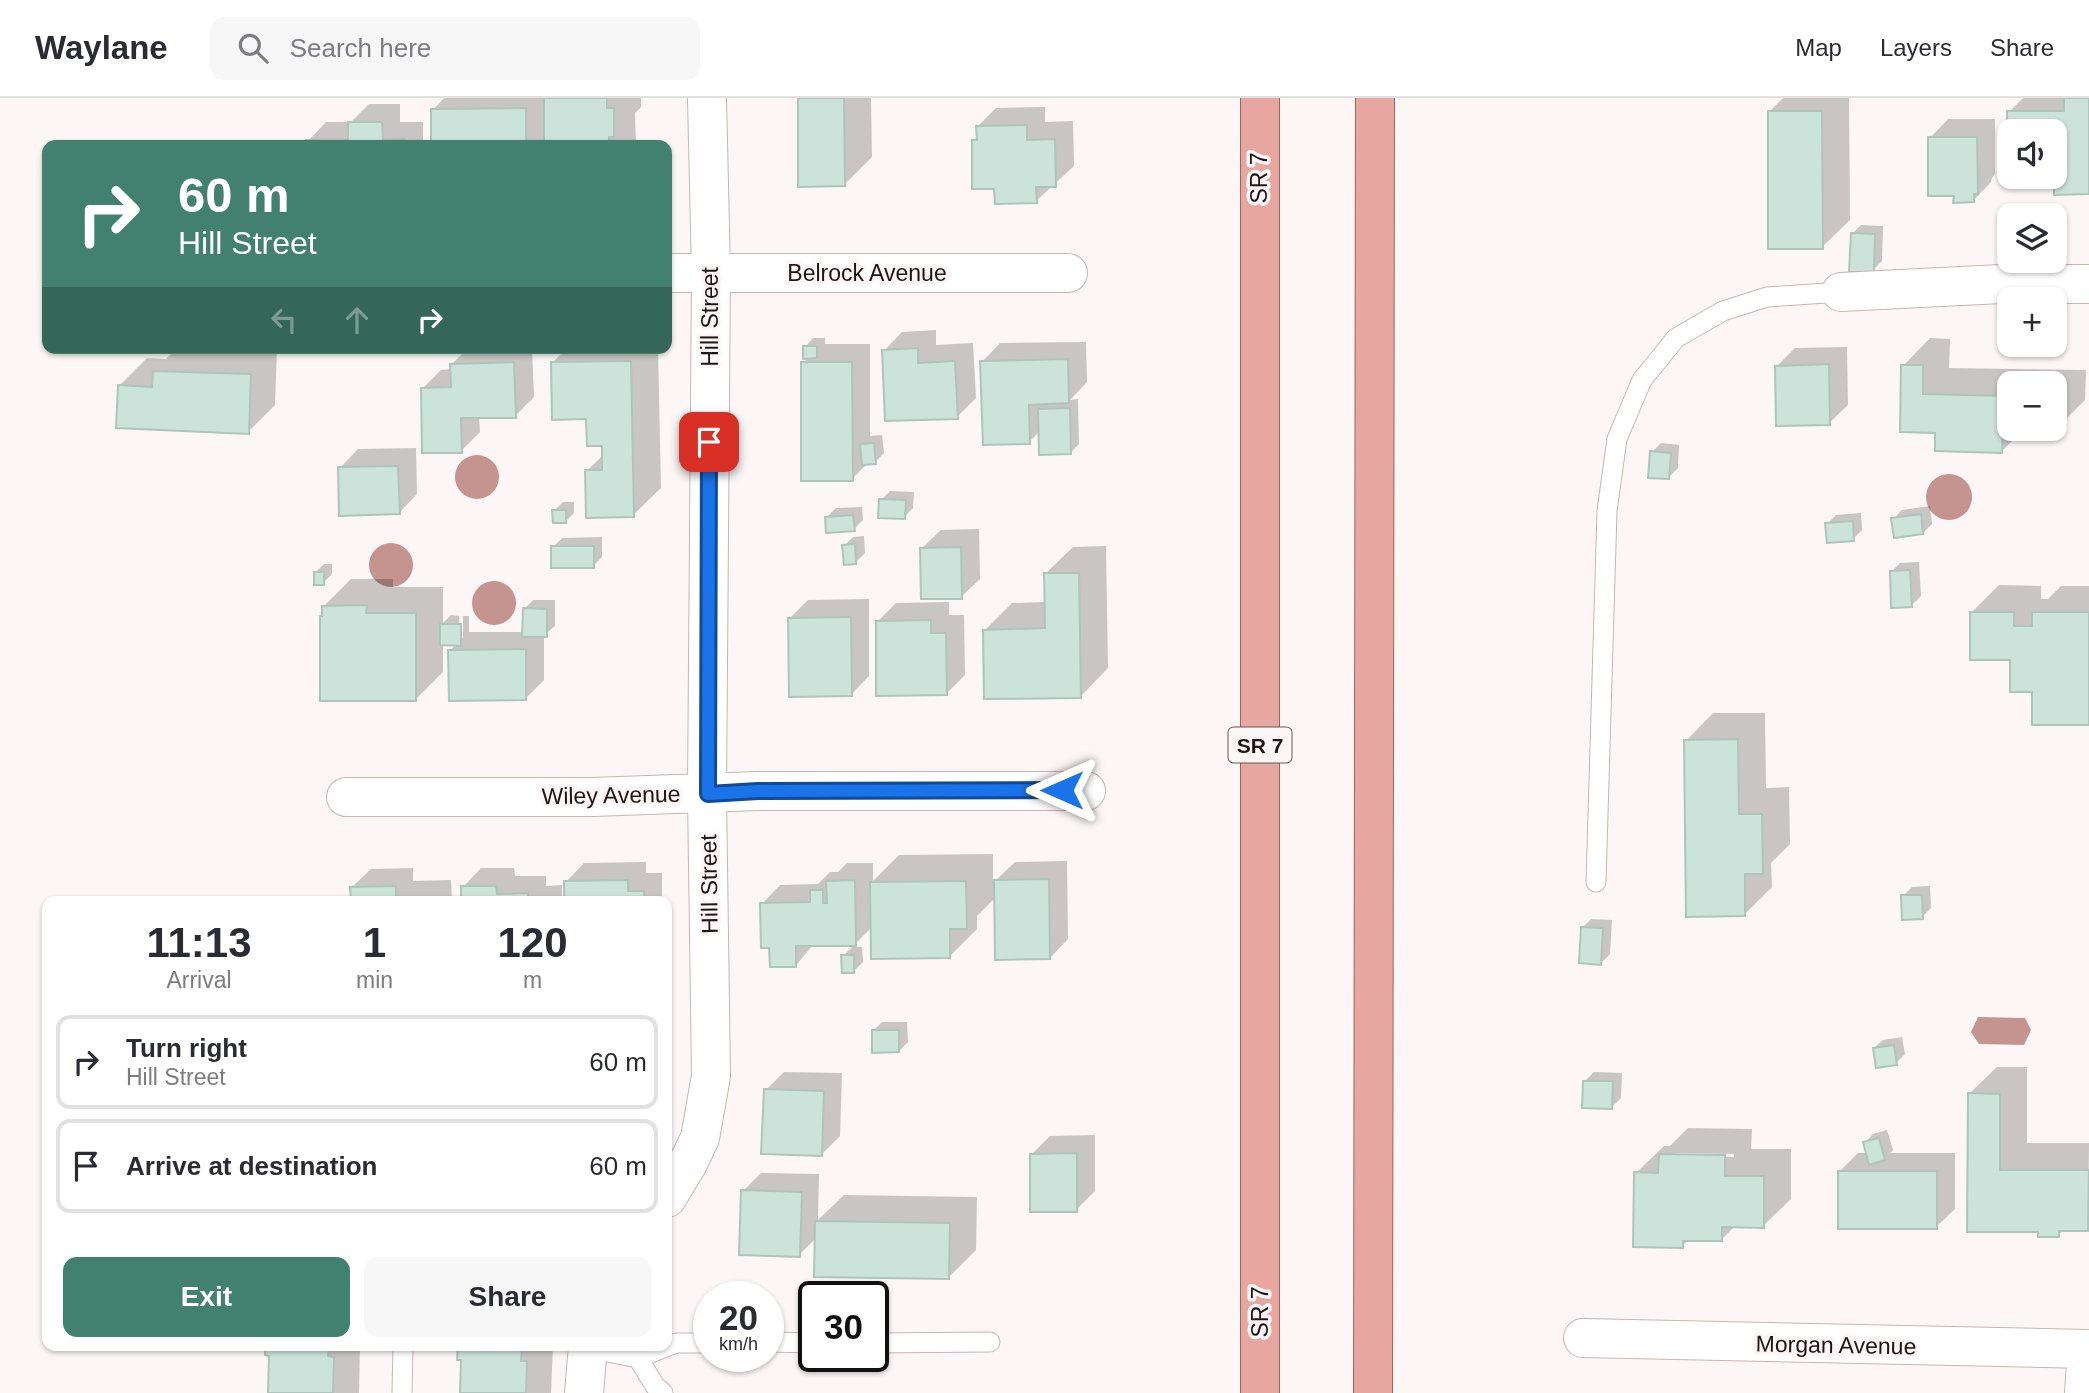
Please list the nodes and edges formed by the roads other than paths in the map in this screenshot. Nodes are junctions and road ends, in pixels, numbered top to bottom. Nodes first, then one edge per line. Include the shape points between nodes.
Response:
1 (707, 98) edge
2 (1260, 98) edge
3 (1375, 98) edge
4 (711, 272) junction
5 (672, 273) edge
6 (1068, 273) dead end
7 (2089, 284) edge
8 (1841, 292) joint
9 (1086, 791) dead end
10 (708, 794) junction
11 (346, 797) dead end
12 (1597, 882) dead end
13 (672, 1190) edge
14 (1583, 1338) dead end
15 (990, 1342) dead end
16 (693, 1343) edge
17 (889, 1343) edge
18 (672, 1345) edge
19 (2088, 1349) edge
20 (403, 1351) edge
21 (587, 1351) edge
22 (606, 1351) edge
23 (656, 1351) edge
24 (638, 1358) junction
25 (402, 1393) edge
26 (584, 1393) edge
27 (663, 1393) edge
28 (1261, 1393) edge
29 (1373, 1393) edge
30 (2084, 1393) edge

1 - 4 street, Hill Street
2 - 28 highway, SR 7 / SR 7
3 - 29 highway
4 - 5 street, Belrock Avenue
4 - 6 street, Belrock Avenue
4 - 10 street, Hill Street
7 - 8 street
8 - 12 lane via 1767,296 1723,312 1676,338 1642,380 1617,439 1607,511
9 - 10 street, Wiley Avenue
10 - 11 street, Wiley Avenue
10 - 13 street, Hill Street via 711,1076 700,1138
14 - 19 street, Morgan Avenue
15 - 17 lane
16 - 18 lane
19 - 30 street
20 - 25 lane
21 - 26 street
22 - 24 lane
23 - 24 lane
24 - 27 lane

